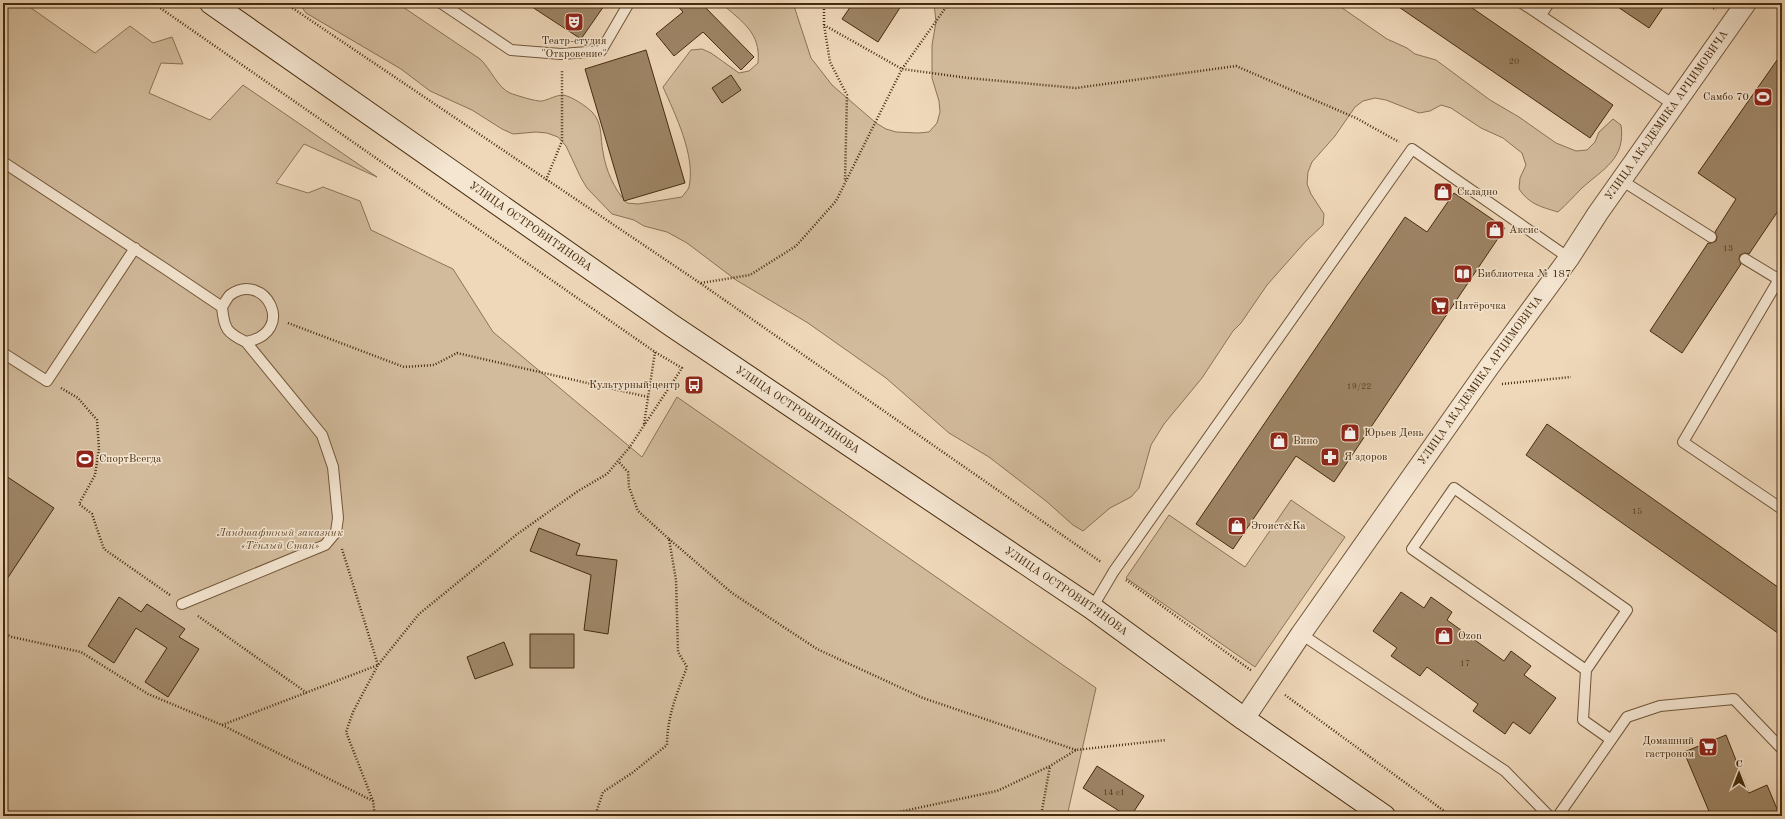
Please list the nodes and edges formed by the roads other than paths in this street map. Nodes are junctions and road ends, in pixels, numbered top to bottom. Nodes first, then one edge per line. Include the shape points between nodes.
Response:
1 (211, 3) edge
2 (442, 3) edge
3 (628, 3) edge
4 (1522, 3) edge
5 (1549, 3) edge
6 (1746, 3) edge
7 (1541, 15) junction
8 (1674, 105) junction
9 (3, 162) edge
10 (1622, 180) junction
11 (1711, 237) dead end
12 (135, 248) junction
13 (1569, 258) junction
14 (1745, 259) dead end
15 (1780, 276) edge
16 (222, 308) junction
17 (246, 342) junction
18 (3, 353) edge
19 (1782, 509) edge
20 (182, 604) road end
21 (1092, 608) junction
22 (1301, 634) junction
23 (1586, 670) junction
24 (1244, 719) junction
25 (1610, 739) junction
26 (1782, 748) edge
27 (1384, 816) edge
28 (1549, 816) edge
29 (1558, 816) edge

1 - 21 main road, УЛИЦА ОСТРОВИТЯНОВА via 671,325
2 - 3 lane via 511,50 562,54 601,51
4 - 7 lane
5 - 7 lane
6 - 8 street, УЛИЦА АКАДЕМИКА АРЦИМОВИЧА
7 - 8 lane
8 - 10 street, УЛИЦА АКАДЕМИКА АРЦИМОВИЧА
9 - 12 lane
10 - 11 lane
10 - 13 street, УЛИЦА АКАДЕМИКА АРЦИМОВИЧА
12 - 16 lane
12 - 18 lane via 47,381
13 - 21 lane via 1412,149 1114,572
13 - 22 street, УЛИЦА АКАДЕМИКА АРЦИМОВИЧА
14 - 15 lane
15 - 19 lane via 1683,442
16 - 17 lane via 223,322 231,335
16 - 17 lane via 229,295 242,289 258,291 268,299 273,309 273,322 267,333 257,340
17 - 20 lane via 322,435 332,467 338,518 336,532 325,545
21 - 24 main road, УЛИЦА ОСТРОВИТЯНОВА
22 - 24 street, УЛИЦА АКАДЕМИКА АРЦИМОВИЧА
22 - 28 lane via 1505,772
23 - 23 lane via 1412,549 1454,488 1628,610
23 - 25 lane via 1583,720
24 - 27 main road, УЛИЦА ОСТРОВИТЯНОВА
25 - 26 lane via 1627,717 1660,706 1734,700
25 - 29 lane

